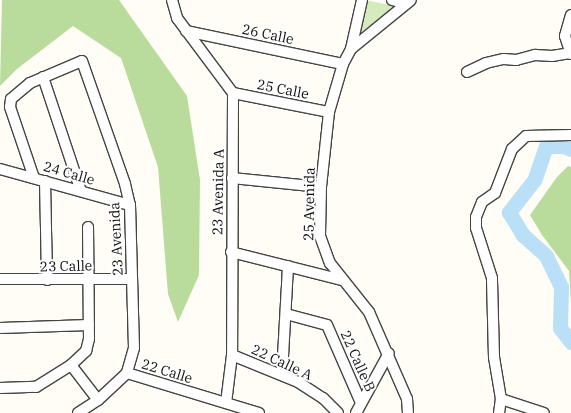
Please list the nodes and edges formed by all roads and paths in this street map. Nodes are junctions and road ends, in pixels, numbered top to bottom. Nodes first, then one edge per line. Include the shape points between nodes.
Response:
1 (172, 0) edge
2 (362, 0) edge
3 (411, 0) edge
4 (398, 2) edge
5 (571, 15) edge
6 (186, 31) junction
7 (351, 49) junction
8 (571, 54) edge
9 (344, 64) junction
10 (467, 72) dead end
11 (43, 77) junction
12 (233, 93) junction
13 (329, 112) junction
14 (571, 135) edge
15 (0, 169) edge
16 (34, 178) junction
17 (232, 178) junction
18 (45, 181) junction
19 (321, 187) junction
20 (81, 191) junction
21 (130, 205) junction
22 (88, 227) dead end
23 (231, 252) junction
24 (288, 266) junction
25 (0, 279) edge
26 (132, 279) junction
27 (47, 280) junction
28 (90, 280) junction
29 (342, 280) junction
30 (286, 314) junction
31 (89, 326) junction
32 (0, 328) edge
33 (389, 352) junction
34 (232, 355) junction
35 (71, 365) junction
36 (127, 373) junction
37 (282, 374) junction
38 (0, 388) edge
39 (501, 399) junction
40 (98, 400) junction
41 (226, 403) junction
42 (361, 403) junction
43 (78, 413) edge
44 (259, 413) edge
45 (338, 413) edge
46 (356, 413) edge
47 (408, 413) edge
48 (499, 413) edge
49 (544, 413) edge

1 - 6 street via 177,18
2 - 7 street, 25 Avenida
3 - 4 street, 25 Avenida
4 - 7 street, 25 Avenida
5 - 8 street via 565,36
6 - 9 street, 26 Calle
6 - 12 street
7 - 9 street, 25 Avenida
8 - 10 street via 504,59 486,63
9 - 13 street, 25 Avenida
11 - 16 street via 30,83 10,102
11 - 20 street
11 - 21 street, 23 Avenida via 82,61
12 - 13 street, 25 Calle
12 - 17 street, 23 Avenida A
13 - 19 street, 25 Avenida
14 - 39 street via 526,136 512,149 495,193 482,202 476,217 476,228 492,278 494,357
15 - 16 street, 24 Calle
16 - 18 street, 24 Calle
17 - 19 street
17 - 23 street, 23 Avenida A
18 - 20 street, 24 Calle
18 - 27 street
19 - 29 street, 25 Avenida via 322,247
20 - 21 street, 24 Calle
21 - 26 street, 23 Avenida
22 - 28 street
23 - 24 street
23 - 34 street, 23 Avenida A
24 - 29 street
24 - 30 street
25 - 27 street, 23 Calle
26 - 28 street, 23 Calle
26 - 36 street, 23 Avenida via 134,348
27 - 28 street, 23 Calle
28 - 31 street
29 - 33 street, 25 Avenida via 369,312
30 - 37 street
30 - 42 street, 22 Calle B via 327,325
31 - 32 street
31 - 35 street via 86,351
33 - 42 street
33 - 47 street, 25 Avenida via 407,399
34 - 37 street, 22 Calle A
34 - 41 street, 23 Avenida A
35 - 38 street via 36,387
35 - 40 street
36 - 40 street, 22 Calle
36 - 41 street, 22 Calle
37 - 45 street, 22 Calle A via 323,398
39 - 48 street
39 - 49 street
40 - 43 street, 22 Calle
41 - 44 street, 22 Calle
42 - 46 street

